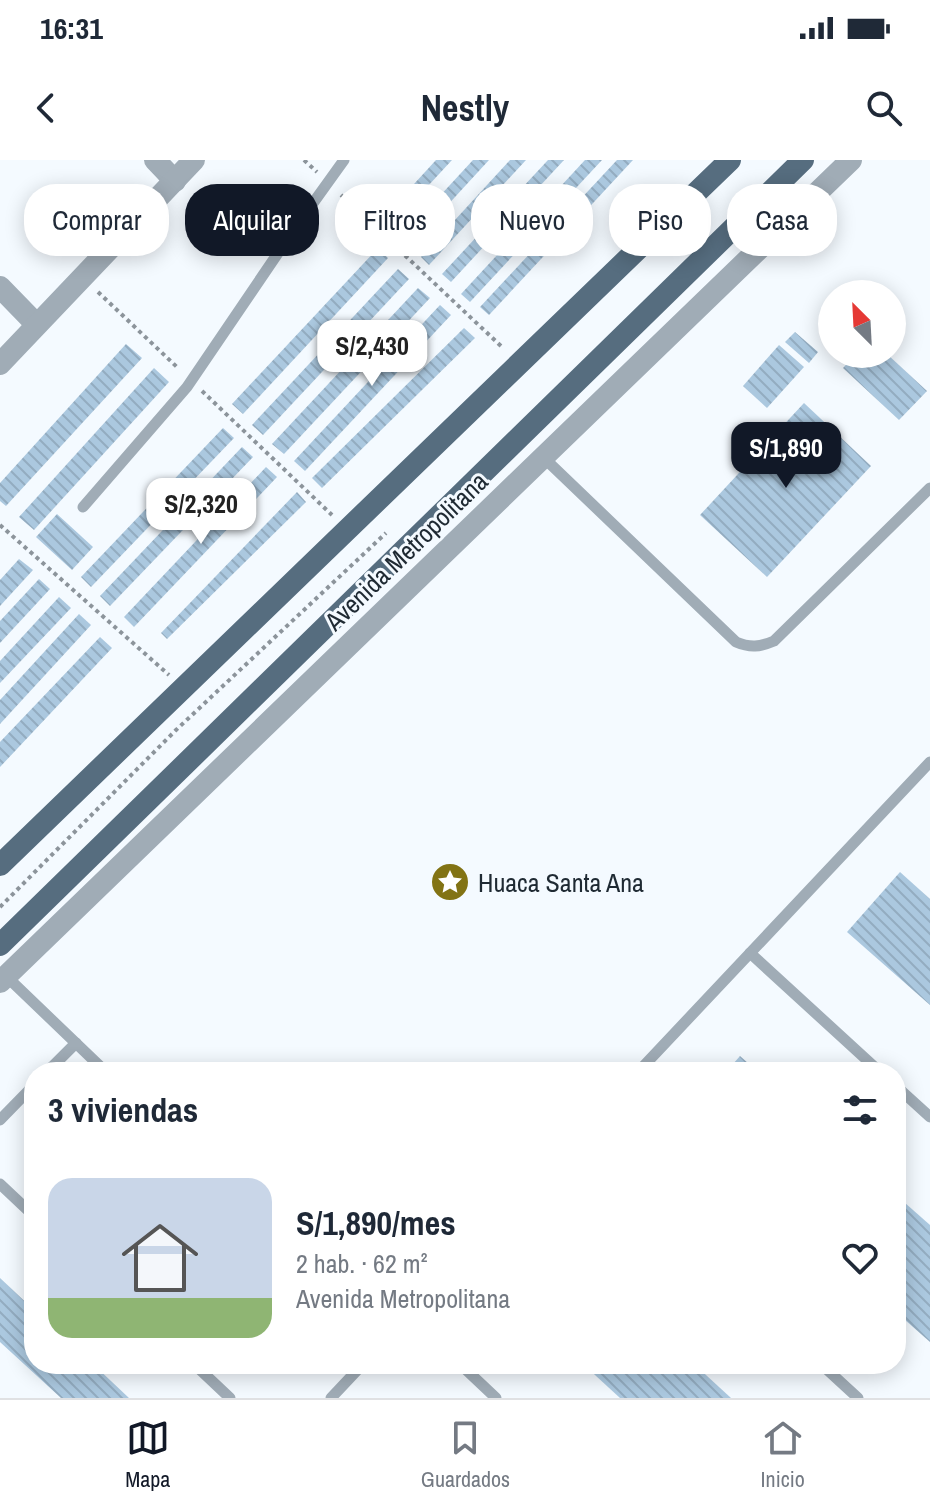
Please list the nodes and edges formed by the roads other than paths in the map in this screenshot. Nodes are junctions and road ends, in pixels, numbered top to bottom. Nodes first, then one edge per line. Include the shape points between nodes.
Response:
1 (155, 160) edge
2 (194, 160) edge
3 (344, 160) edge
4 (730, 160) edge
5 (803, 160) edge
6 (851, 160) edge
7 (175, 181) junction
8 (0, 287) edge
9 (36, 324) junction
10 (0, 364) edge
11 (543, 457) junction
12 (930, 488) edge
13 (83, 507) dead end
14 (930, 763) edge
15 (0, 865) edge
16 (0, 945) edge
17 (750, 953) junction
18 (3, 979) edge
19 (76, 1043) junction
20 (57, 1062) edge
21 (96, 1062) edge
22 (647, 1062) edge
23 (869, 1062) edge
24 (24, 1095) edge
25 (906, 1095) edge
26 (930, 1117) edge
27 (0, 1120) edge
28 (0, 1184) edge
29 (24, 1207) edge
30 (205, 1374) edge
31 (354, 1374) edge
32 (471, 1374) edge
33 (832, 1374) edge
34 (230, 1398) edge
35 (331, 1398) edge
36 (496, 1398) edge
37 (858, 1398) edge

1 - 7 street
2 - 7 street
3 - 13 lane via 191,380
4 - 15 main road
5 - 16 main road, Avenida Metropolitana
6 - 11 street, Avenida Metropolitana
7 - 9 street
8 - 9 street
9 - 10 street
11 - 12 lane via 736,642 748,647 774,641
11 - 18 street, Avenida Metropolitana
14 - 17 lane
17 - 22 lane
17 - 23 lane
18 - 19 lane
19 - 20 lane
19 - 21 lane
24 - 27 lane
25 - 26 lane
28 - 29 lane
30 - 34 lane
31 - 35 lane
32 - 36 lane
33 - 37 lane

